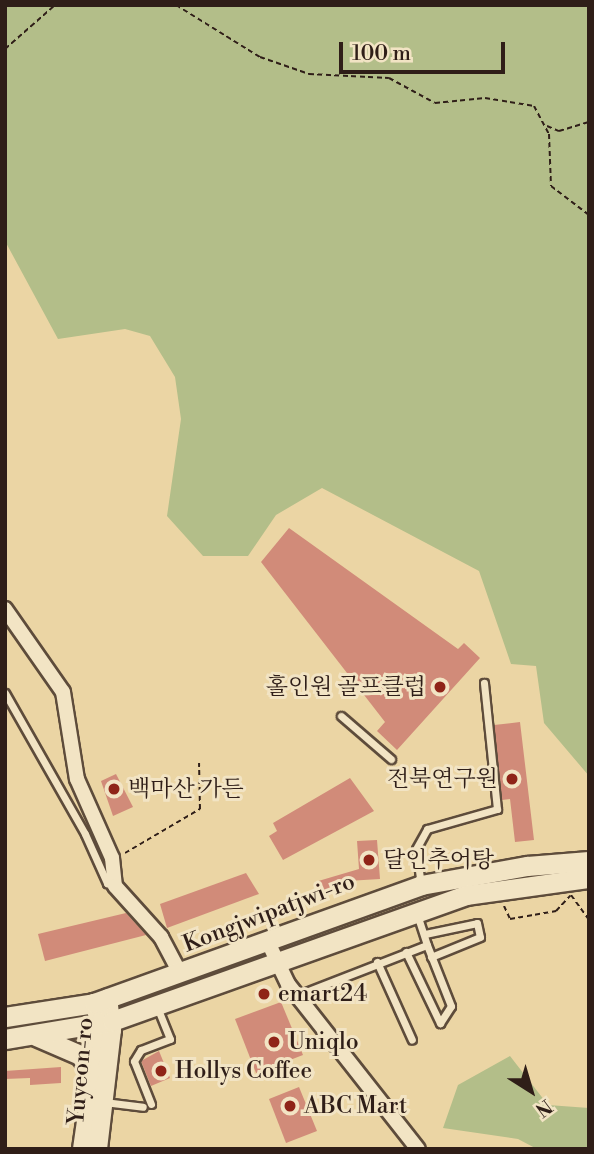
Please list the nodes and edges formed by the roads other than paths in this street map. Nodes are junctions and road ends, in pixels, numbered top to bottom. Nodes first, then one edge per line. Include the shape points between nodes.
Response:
1 (5, 609) edge
2 (484, 683) dead end
3 (5, 693) edge
4 (341, 716) dead end
5 (391, 760) dead end
6 (589, 861) edge
7 (421, 885) junction
8 (577, 885) edge
9 (115, 886) junction
10 (416, 910) junction
11 (425, 934) junction
12 (267, 940) junction
13 (427, 946) junction
14 (406, 952) junction
15 (431, 957) junction
16 (274, 960) junction
17 (377, 962) junction
18 (202, 965) junction
19 (180, 973) junction
20 (298, 995) junction
21 (158, 1006) junction
22 (105, 1011) junction
23 (5, 1017) edge
24 (35, 1036) junction
25 (5, 1039) edge
26 (412, 1040) dead end
27 (91, 1070) junction
28 (104, 1102) junction
29 (82, 1149) edge
30 (98, 1149) edge
31 (418, 1149) edge

1 - 9 street via 63,692 77,779 113,860
2 - 7 lane via 497,809 427,829 416,849
3 - 9 lane via 85,834 107,883
4 - 5 lane
6 - 7 main road, Kongjwipatjwi-ro
7 - 12 main road, Kongjwipatjwi-ro
8 - 10 main road, Kongjwipatjwi-ro via 496,889
9 - 19 street via 161,937
10 - 11 lane
10 - 16 main road, Kongjwipatjwi-ro
11 - 13 lane
11 - 15 lane via 477,923 480,937
12 - 16 street
12 - 18 main road, Kongjwipatjwi-ro
13 - 14 lane
13 - 15 lane
14 - 15 lane via 440,1023 452,1006
14 - 17 lane
16 - 20 street
16 - 21 main road, Kongjwipatjwi-ro
17 - 20 lane
17 - 26 lane
18 - 19 main road, Kongjwipatjwi-ro
18 - 22 main road via 191,979
19 - 22 main road, Kongjwipatjwi-ro
20 - 31 street
21 - 22 main road, Kongjwipatjwi-ro
21 - 28 lane via 170,1039 141,1050 134,1061 147,1106
22 - 23 main road
22 - 24 main road
22 - 27 street, Yuyeon-ro
22 - 28 street, Yuyeon-ro
24 - 25 main road
24 - 27 main road via 80,1055
27 - 29 street, Yuyeon-ro
28 - 30 street, Yuyeon-ro

